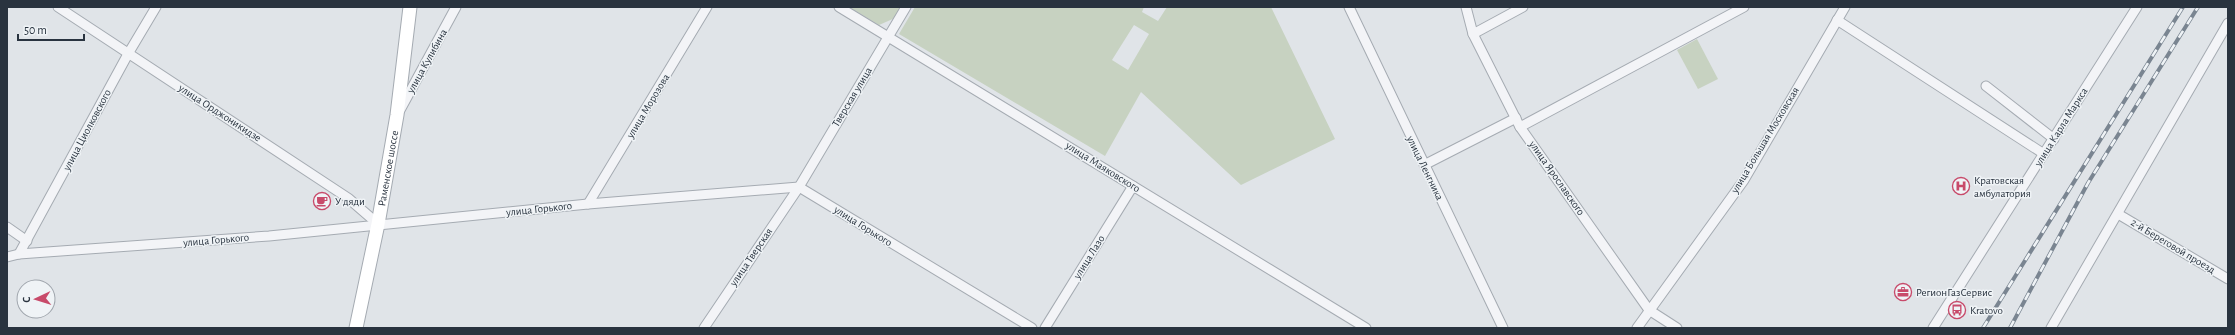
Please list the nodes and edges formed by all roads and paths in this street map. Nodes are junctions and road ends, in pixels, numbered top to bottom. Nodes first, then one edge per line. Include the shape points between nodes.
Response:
1 (58, 7) edge
2 (156, 7) edge
3 (410, 7) edge
4 (456, 7) edge
5 (707, 7) edge
6 (839, 7) edge
7 (906, 7) edge
8 (1349, 7) edge
9 (1466, 7) edge
10 (1523, 7) edge
11 (1744, 7) edge
12 (1845, 7) edge
13 (2137, 7) edge
14 (1837, 20) junction
15 (2228, 23) edge
16 (1473, 34) junction
17 (889, 36) junction
18 (128, 54) junction
19 (1986, 86) dead end
20 (397, 114) junction
21 (1516, 118) junction
22 (1520, 127) junction
23 (2054, 140) junction
24 (2044, 154) junction
25 (1424, 165) junction
26 (1133, 186) junction
27 (799, 187) junction
28 (588, 204) junction
29 (2118, 214) junction
30 (378, 224) junction
31 (7, 227) edge
32 (27, 241) junction
33 (19, 254) junction
34 (7, 257) edge
35 (2228, 279) edge
36 (1649, 310) junction
37 (356, 328) edge
38 (704, 328) edge
39 (1032, 328) edge
40 (1045, 328) edge
41 (1366, 328) edge
42 (1503, 328) edge
43 (1638, 328) edge
44 (1677, 328) edge
45 (1933, 328) edge
46 (2051, 328) edge

1 - 18 street, улица Орджоникидзе
2 - 18 street, улица Циолковского
3 - 20 main road, Раменское шоссе
4 - 20 street, улица Кулибина
5 - 28 street, улица Морозова
6 - 17 street, улица Маяковского
7 - 17 street, Тверская улица
8 - 25 street, улица Ленгника
9 - 16 street, улица Ярославского
10 - 16 street
11 - 22 street
12 - 14 street, улица Большая Московская
13 - 23 street, улица Карла Маркса
14 - 24 street
14 - 36 street, улица Большая Московская via 1744,180
15 - 29 street
16 - 21 street, улица Ярославского
17 - 26 street, улица Маяковского
17 - 27 street, Тверская улица
18 - 30 street, улица Орджоникидзе via 342,193
18 - 32 street, улица Циолковского
19 - 23 street
20 - 30 main road, Раменское шоссе
21 - 22 street, улица Ярославского
21 - 25 street
22 - 36 street, улица Ярославского
23 - 24 street, улица Карла Маркса
24 - 45 street, улица Карла Маркса
25 - 42 street, улица Ленгника
26 - 40 street, улица Лазо
26 - 41 street, улица Маяковского
27 - 28 street, улица Горького
27 - 38 street, улица Тверская
27 - 39 street, улица Горького
28 - 30 street, улица Горького
29 - 35 street, 2-й Береговой проезд
29 - 46 street
30 - 33 street, улица Горького via 150,246
30 - 37 main road, Раменское шоссе
31 - 32 street
32 - 33 street, улица Циолковского
33 - 34 street, улица Горького
36 - 43 street, улица Большая Московская
36 - 44 street, улица Ярославского

